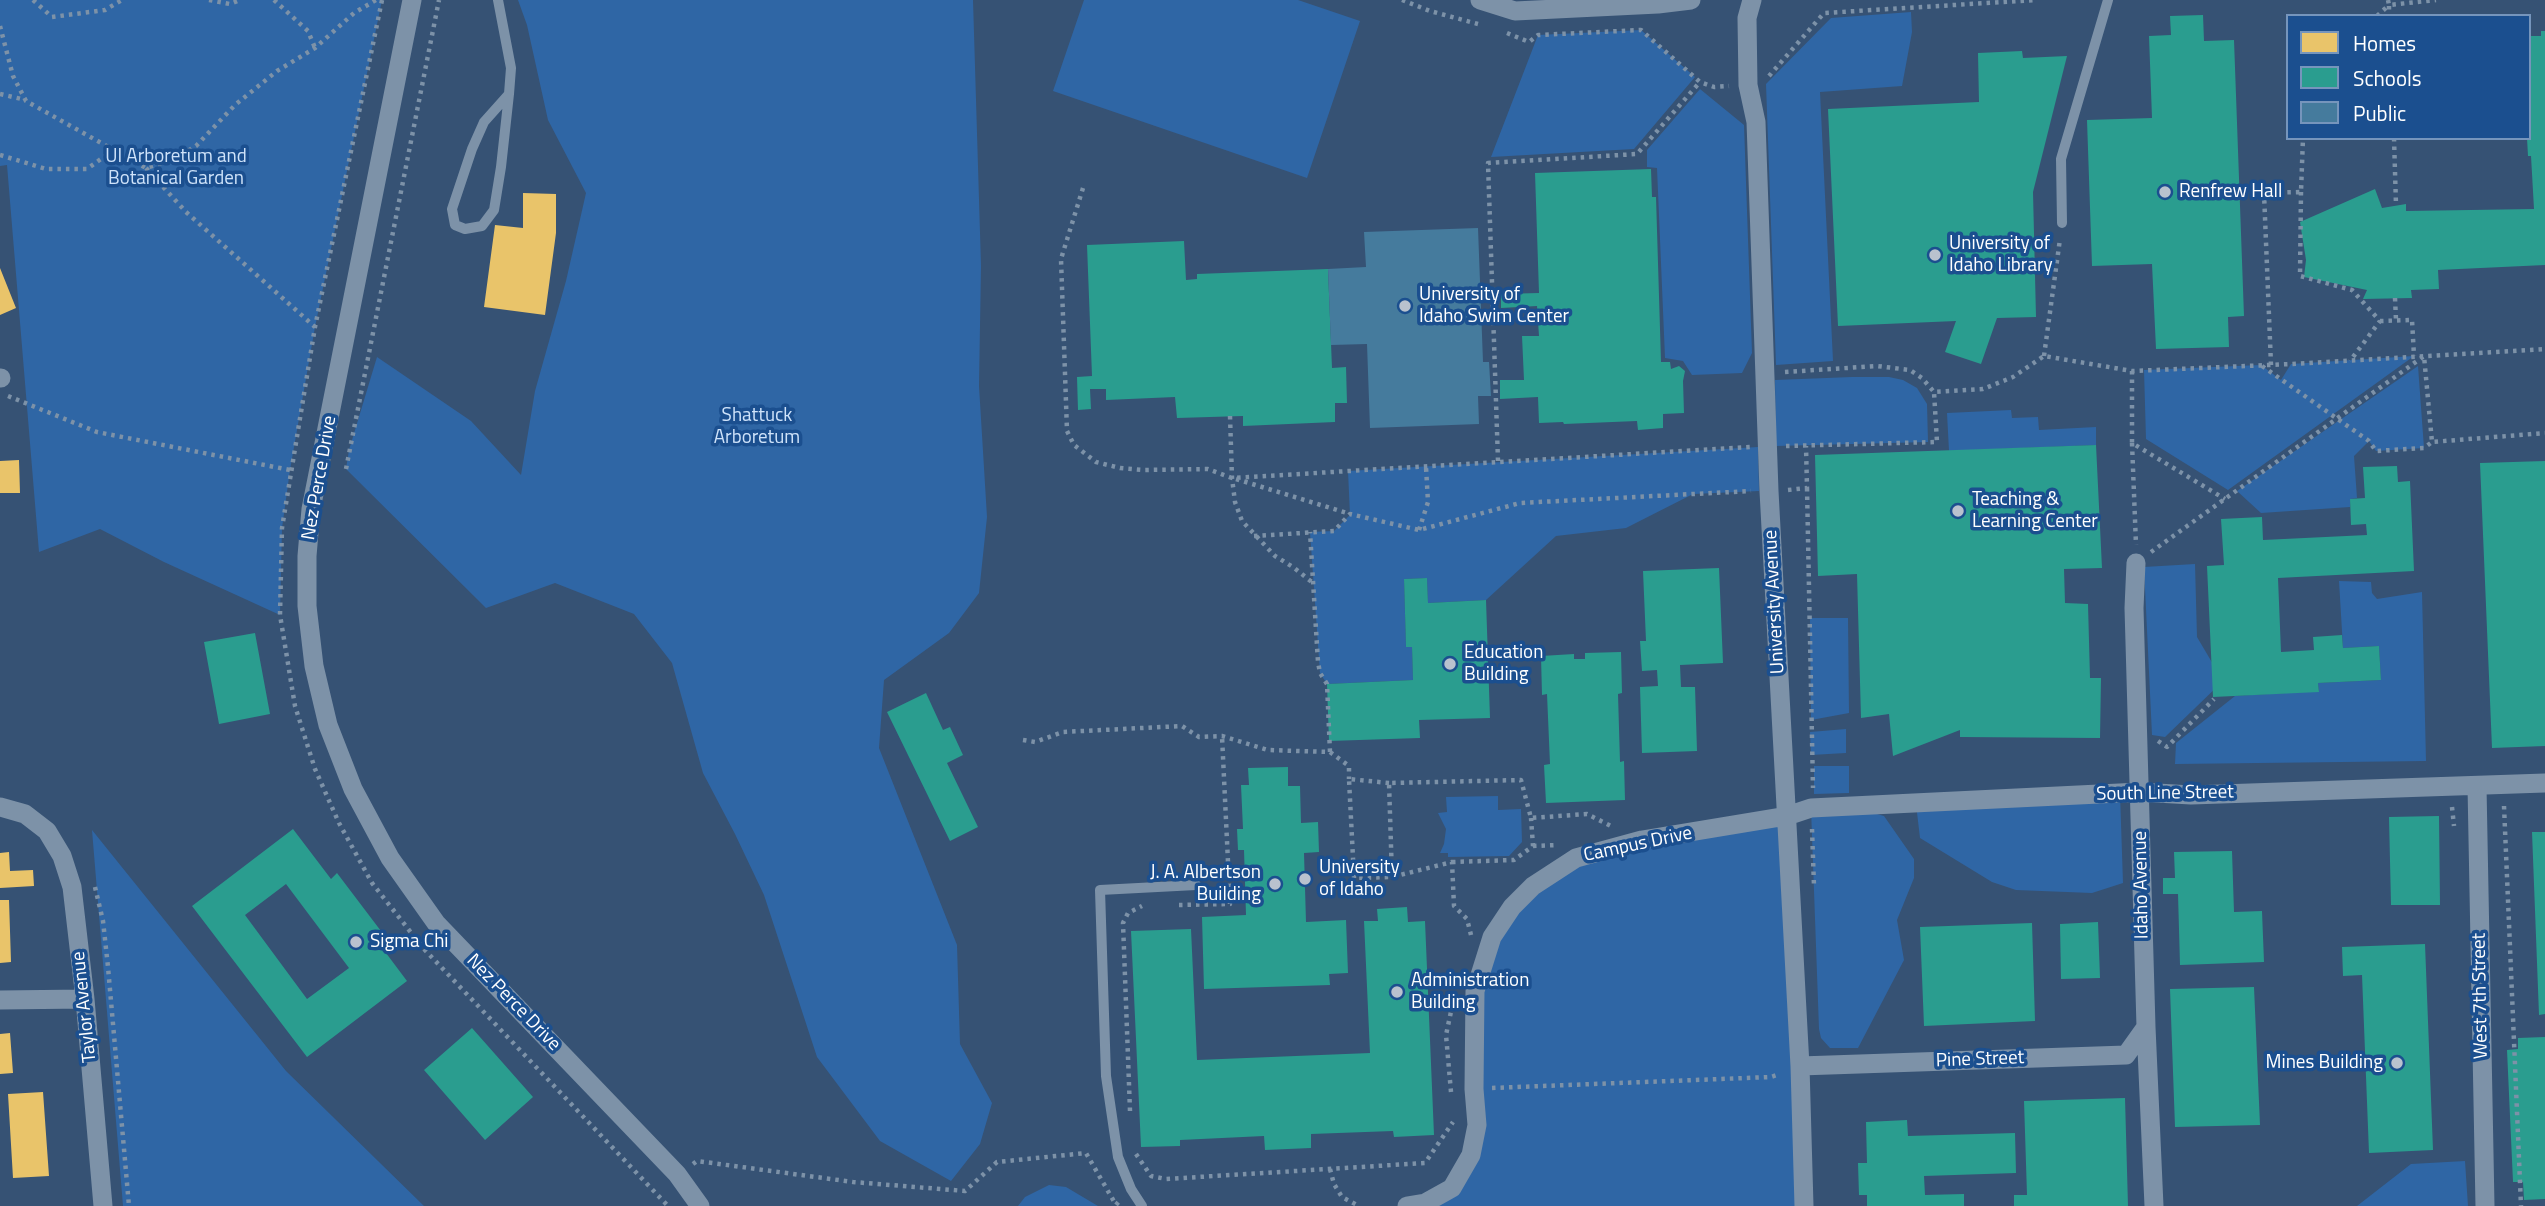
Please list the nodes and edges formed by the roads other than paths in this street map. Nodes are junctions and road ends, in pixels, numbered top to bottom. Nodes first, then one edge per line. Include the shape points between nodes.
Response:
1 (412, 0) edge
2 (498, 0) edge
3 (1480, 0) edge
4 (1691, 0) edge
5 (1752, 0) edge
6 (2108, 0) edge
7 (509, 94) junction
8 (2062, 223) road end
9 (2136, 563) road end
10 (2545, 783) edge
11 (2477, 786) junction
12 (2140, 792) junction
13 (0, 807) edge
14 (1787, 816) junction
15 (1196, 885) dead end
16 (85, 999) junction
17 (0, 1000) edge
18 (2146, 1027) junction
19 (1800, 1066) junction
20 (103, 1206) edge
21 (700, 1206) edge
22 (1142, 1206) edge
23 (1407, 1206) edge
24 (1804, 1206) edge
25 (2154, 1206) edge
26 (2485, 1206) edge

1 - 21 street, Nez Perce Drive via 311,509 307,606 314,666 328,725 353,789 390,858 429,913 677,1174
2 - 7 lane via 511,68
3 - 4 street via 1526,11
5 - 14 street, University Avenue via 1747,18 1748,85 1756,122 1765,373 1763,447
6 - 8 lane via 2061,159
7 - 7 lane via 494,210 482,226 465,229 455,225 452,209 484,122
9 - 12 street, Idaho Avenue
10 - 11 street, South Line Street
11 - 12 street, South Line Street via 2191,795
11 - 26 street, West 7th Street
12 - 14 street, South Line Street via 1811,808
12 - 18 street, Idaho Avenue
13 - 16 street, Taylor Avenue via 34,820 47,831 62,856 72,887
14 - 19 street, University Avenue
14 - 23 street, Campus Drive via 1642,840 1576,858 1533,886 1512,907 1492,937 1475,991 1477,1125 1471,1155 1451,1188 1425,1203
15 - 22 lane via 1100,890 1106,1076 1118,1157
16 - 17 street
16 - 20 street, Taylor Avenue
18 - 19 street, Pine Street via 2126,1055
18 - 25 street, Idaho Avenue
19 - 24 street, University Avenue

